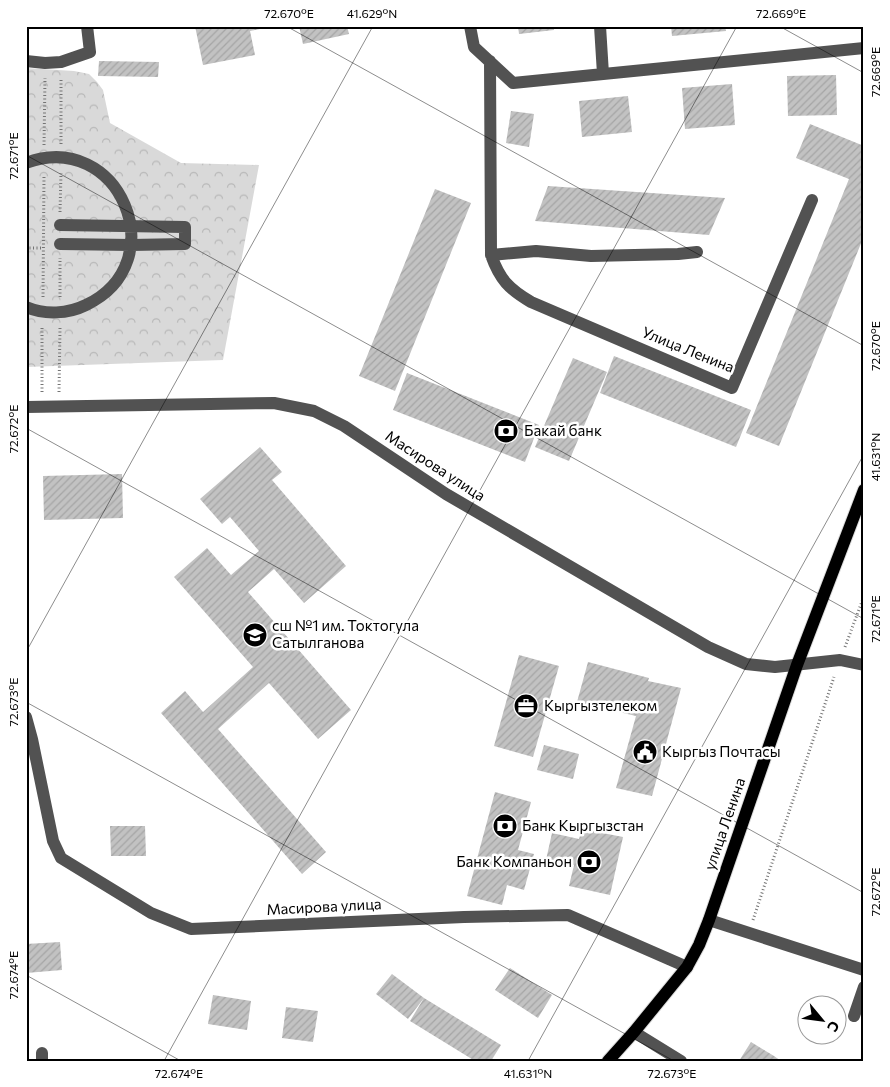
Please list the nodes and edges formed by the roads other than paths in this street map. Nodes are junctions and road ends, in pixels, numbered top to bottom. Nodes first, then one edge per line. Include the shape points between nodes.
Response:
1 (87, 26) edge
2 (470, 26) edge
3 (600, 26) edge
4 (864, 48) edge
5 (26, 61) edge
6 (490, 61) junction
7 (603, 74) junction
8 (26, 163) edge
9 (812, 200) dead end
10 (60, 226) dead end
11 (131, 227) junction
12 (60, 244) dead end
13 (131, 245) junction
14 (697, 252) dead end
15 (491, 255) junction
16 (26, 307) edge
17 (26, 407) edge
18 (864, 490) edge
19 (797, 665) junction
20 (864, 665) edge
21 (26, 717) edge
22 (32, 771) edge
23 (709, 920) junction
24 (687, 967) junction
25 (864, 970) edge
26 (864, 986) edge
27 (854, 1016) dead end
28 (634, 1032) junction
29 (608, 1061) edge
30 (681, 1061) edge

1 - 5 street via 90,52 61,62
2 - 6 street via 474,48
3 - 7 street
4 - 7 street
6 - 7 street via 513,83
6 - 15 street, Улица Ленина
8 - 11 street via 44,158 71,160 100,173 116,188 128,212
9 - 15 street, Улица Ленина via 732,388 531,302 506,284
10 - 11 street
11 - 13 street
11 - 13 street via 185,227 185,244
12 - 13 street
13 - 16 street via 118,278 103,295 88,304 60,312 42,312
14 - 15 street via 591,256 536,251
17 - 19 street, Масирова улица via 274,404 314,411 344,426 446,494 708,647 746,664
18 - 19 main road, улица Ленина
19 - 20 street, Масирова улица via 840,660
19 - 23 main road, улица Ленина
21 - 22 street, Масирова улица via 32,739
22 - 24 street, Масирова улица via 61,858 150,913 191,929 568,915
23 - 24 main road, улица Ленина
23 - 25 street
24 - 28 main road, улица Ленина
26 - 27 street
28 - 29 main road, улица Ленина
28 - 30 street

